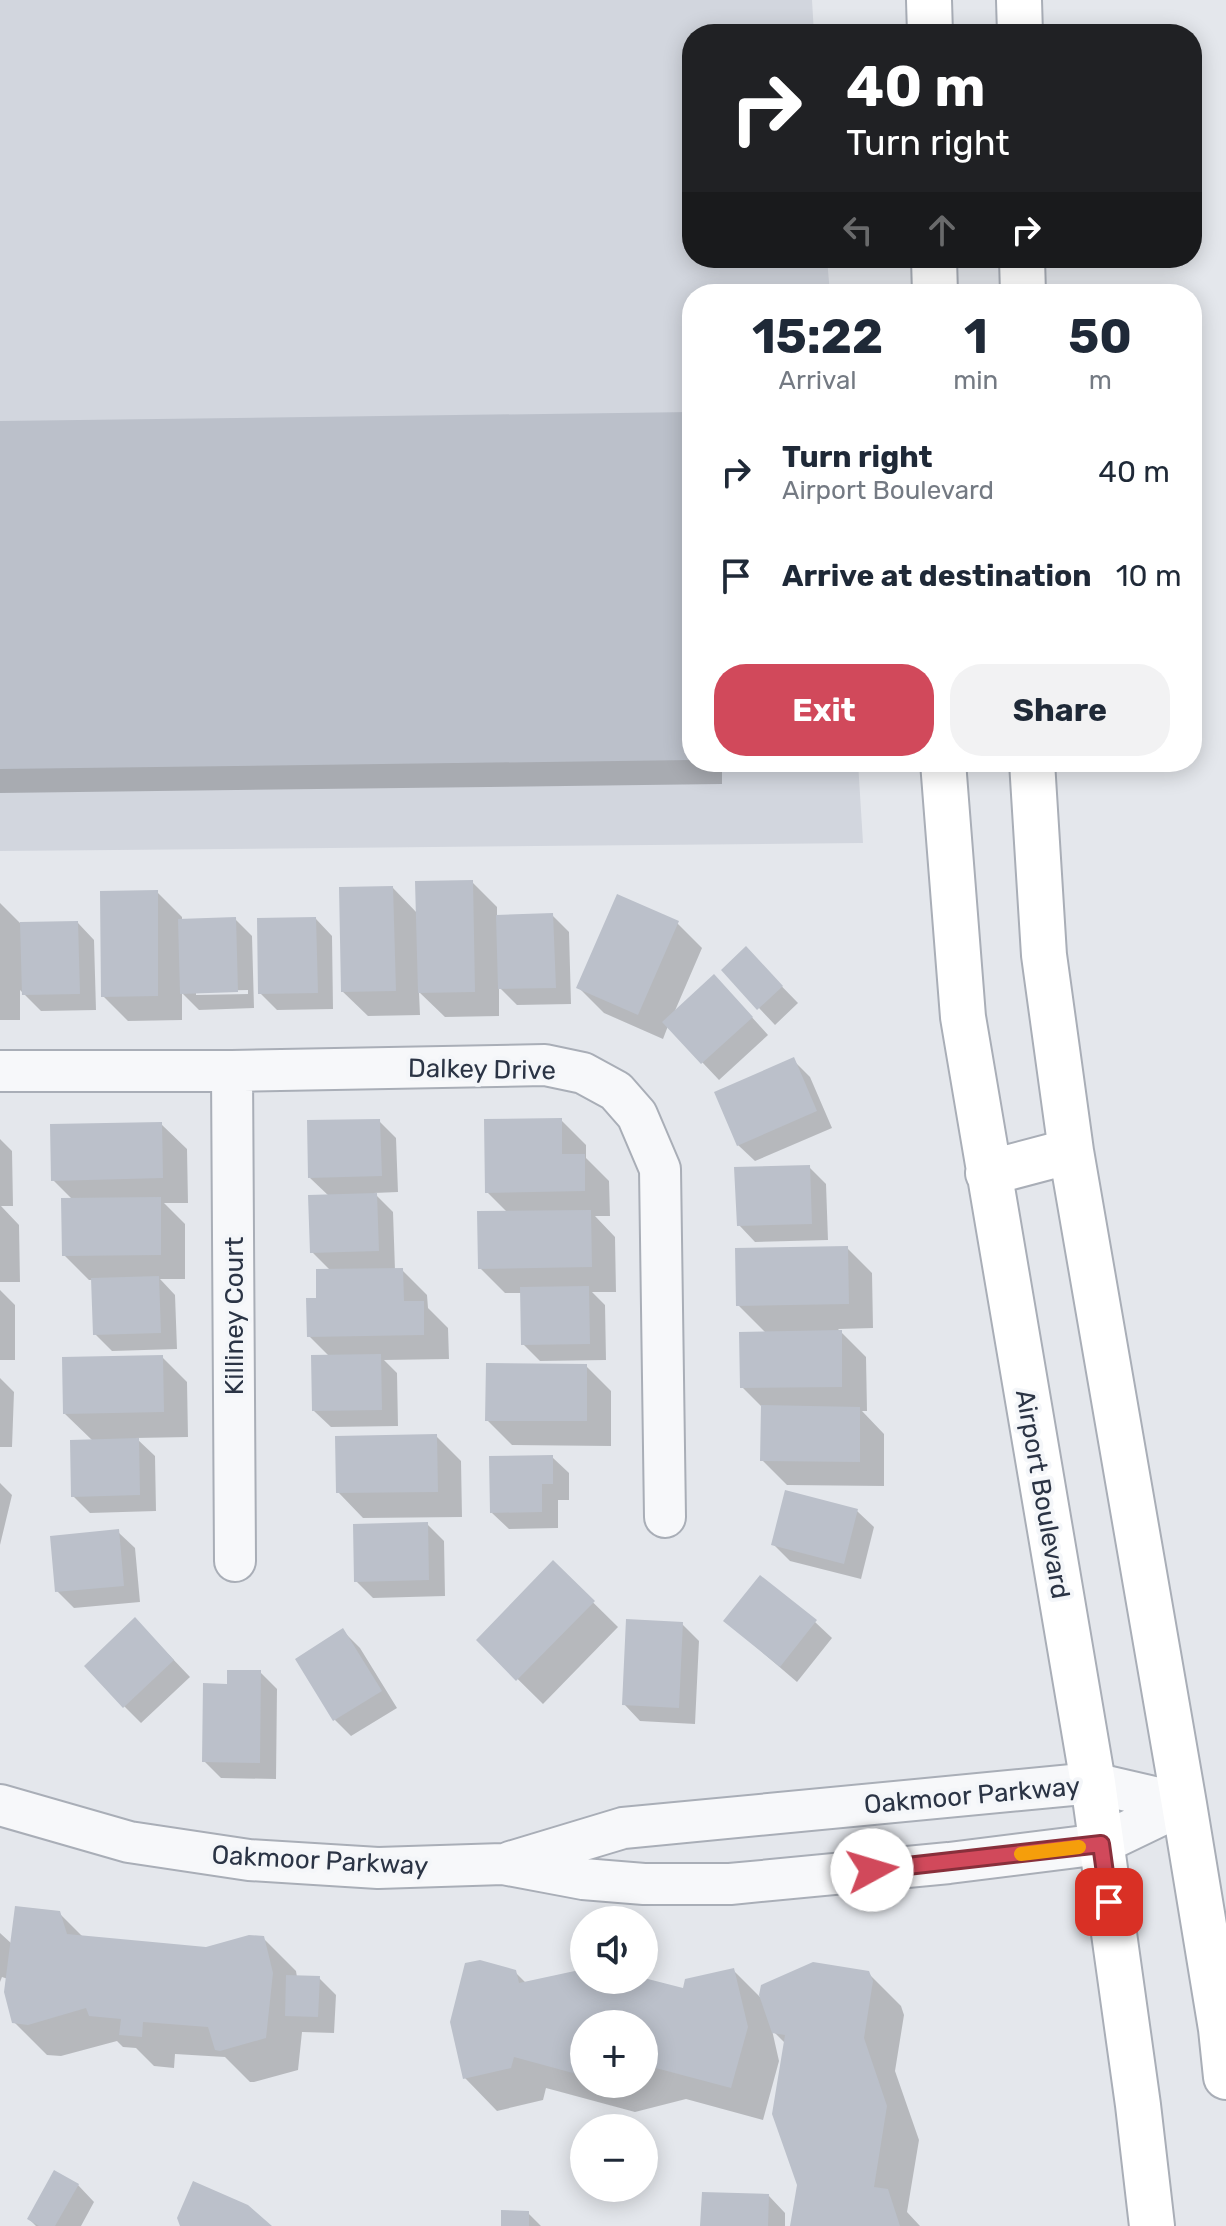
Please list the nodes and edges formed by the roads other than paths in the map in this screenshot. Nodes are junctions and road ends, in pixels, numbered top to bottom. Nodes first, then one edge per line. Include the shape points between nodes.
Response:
1 (929, 0) edge
2 (1019, 0) edge
3 (930, 24) edge
4 (1020, 24) edge
5 (944, 772) edge
6 (1033, 772) edge
7 (0, 1071) edge
8 (232, 1071) junction
9 (1071, 1151) junction
10 (988, 1173) junction
11 (665, 1517) dead end
12 (235, 1561) dead end
13 (1093, 1783) junction
14 (1184, 1804) junction
15 (0, 1805) edge
16 (1101, 1844) junction
17 (503, 1864) junction
18 (1226, 2077) edge
19 (1152, 2226) edge

1 - 3 main road
2 - 4 main road
5 - 10 main road, Airport Boulevard via 963,1017
6 - 9 main road via 1044,955
7 - 8 street, Dalkey Drive
8 - 11 street, Dalkey Drive via 545,1065 583,1073 616,1091 637,1115 660,1169
8 - 12 street, Killiney Court
9 - 10 main road
9 - 14 main road
10 - 13 main road, Airport Boulevard
13 - 14 street, Oakmoor Parkway
13 - 16 main road, Airport Boulevard
13 - 17 street, Oakmoor Parkway via 623,1828
14 - 16 street, Oakmoor Parkway
14 - 18 main road
15 - 17 street, Oakmoor Parkway via 129,1842 249,1860 378,1868
16 - 17 street, Oakmoor Parkway via 730,1884 583,1879
16 - 19 main road, Airport Boulevard

